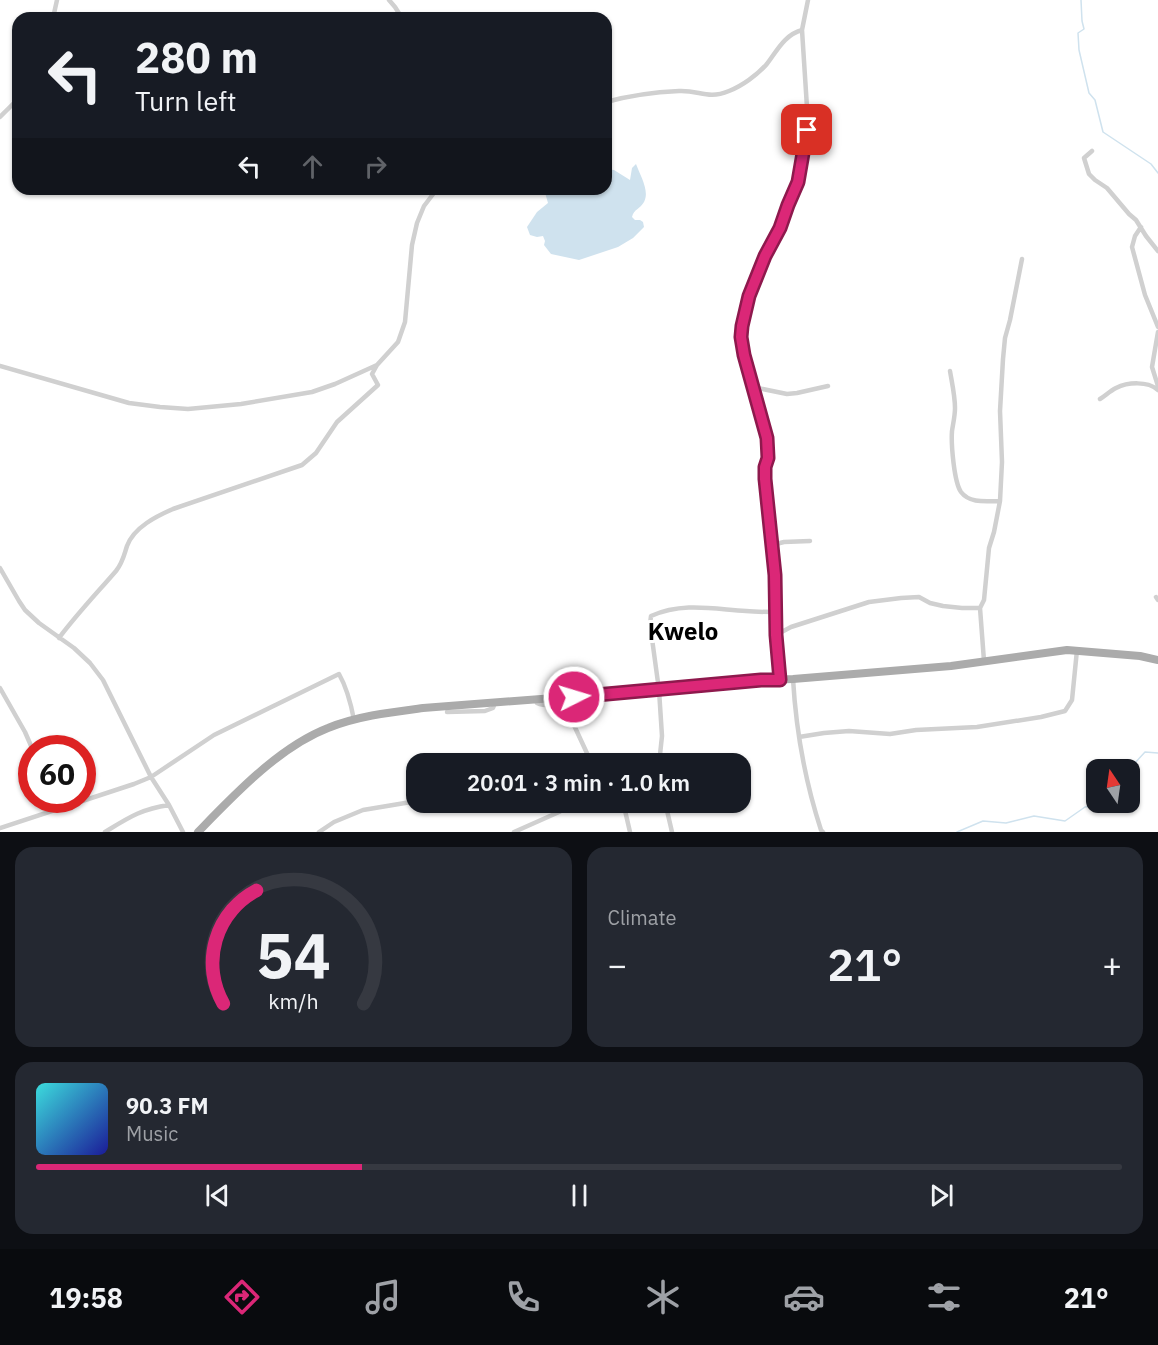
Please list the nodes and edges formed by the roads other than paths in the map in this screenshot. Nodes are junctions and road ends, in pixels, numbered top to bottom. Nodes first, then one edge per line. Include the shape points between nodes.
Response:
1 (388, 0) edge
2 (808, 0) edge
3 (398, 12) edge
4 (802, 30) junction
5 (612, 101) edge
6 (12, 105) edge
7 (0, 117) edge
8 (1092, 151) dead end
9 (433, 195) edge
10 (1141, 227) junction
11 (1158, 251) edge
12 (1022, 259) dead end
13 (1158, 327) edge
14 (1158, 332) edge
15 (377, 365) junction
16 (0, 366) edge
17 (950, 371) dead end
18 (828, 386) dead end
19 (753, 387) junction
20 (1158, 388) edge
21 (1100, 399) dead end
22 (1000, 501) junction
23 (810, 541) dead end
24 (772, 545) junction
25 (0, 568) edge
26 (9, 585) junction
27 (0, 587) edge
28 (980, 608) junction
29 (775, 612) junction
30 (776, 635) junction
31 (59, 638) junction
32 (1077, 650) junction
33 (1158, 660) edge
34 (984, 661) junction
35 (793, 679) junction
36 (780, 680) junction
37 (0, 688) edge
38 (659, 690) junction
39 (536, 700) junction
40 (495, 703) junction
41 (447, 712) dead end
42 (354, 720) junction
43 (26, 735) edge
44 (799, 737) junction
45 (587, 753) edge
46 (660, 753) edge
47 (151, 777) junction
48 (96, 796) edge
49 (406, 803) edge
50 (169, 805) junction
51 (45, 813) edge
52 (557, 813) edge
53 (626, 813) edge
54 (668, 813) edge
55 (0, 828) edge
56 (105, 832) edge
57 (183, 832) edge
58 (198, 832) edge
59 (319, 832) edge
60 (514, 832) edge
61 (630, 832) edge
62 (672, 832) edge
63 (823, 832) edge

1 - 3 street
2 - 4 street
4 - 5 street via 789,36 757,74 726,92 709,96 680,91
4 - 19 street via 808,123 798,182 749,296 742,326 744,355
6 - 7 street
8 - 10 street via 1084,158 1089,174 1107,188
9 - 15 street via 417,223 401,337
10 - 11 street
10 - 13 street via 1132,247
12 - 22 street via 1003,359
14 - 20 street via 1152,367
15 - 16 street via 312,392 188,409 129,403
15 - 31 street via 372,374 378,384 337,422 316,453 302,465 173,509 142,527 130,540 118,569
17 - 22 street via 955,409 953,450 960,491 976,501
18 - 19 street via 787,394
19 - 24 street via 767,438 765,479
20 - 21 street via 1128,384
22 - 28 street
23 - 24 street
24 - 29 street
25 - 26 street
26 - 27 street
26 - 31 street via 25,610
28 - 30 street via 943,606 919,597 869,602
28 - 34 street
29 - 30 street
29 - 38 street via 701,607 651,615
30 - 36 street
31 - 47 street via 90,663 103,680
32 - 33 main road
32 - 34 main road
32 - 44 street via 1072,700 1065,711 977,727 890,734 849,731
34 - 35 main road
35 - 36 main road
35 - 44 street
36 - 38 main road
37 - 43 street
38 - 39 main road
38 - 46 street
39 - 40 main road
39 - 45 street via 541,705 570,707
40 - 41 street via 485,711
40 - 42 main road via 402,710
42 - 47 street via 339,674 214,735
42 - 58 main road via 327,728 289,749
44 - 63 street via 809,789
47 - 48 street
47 - 50 street
49 - 59 street via 363,810
50 - 56 street via 144,810
50 - 57 street
51 - 55 street
52 - 60 street
53 - 61 street
54 - 62 street

